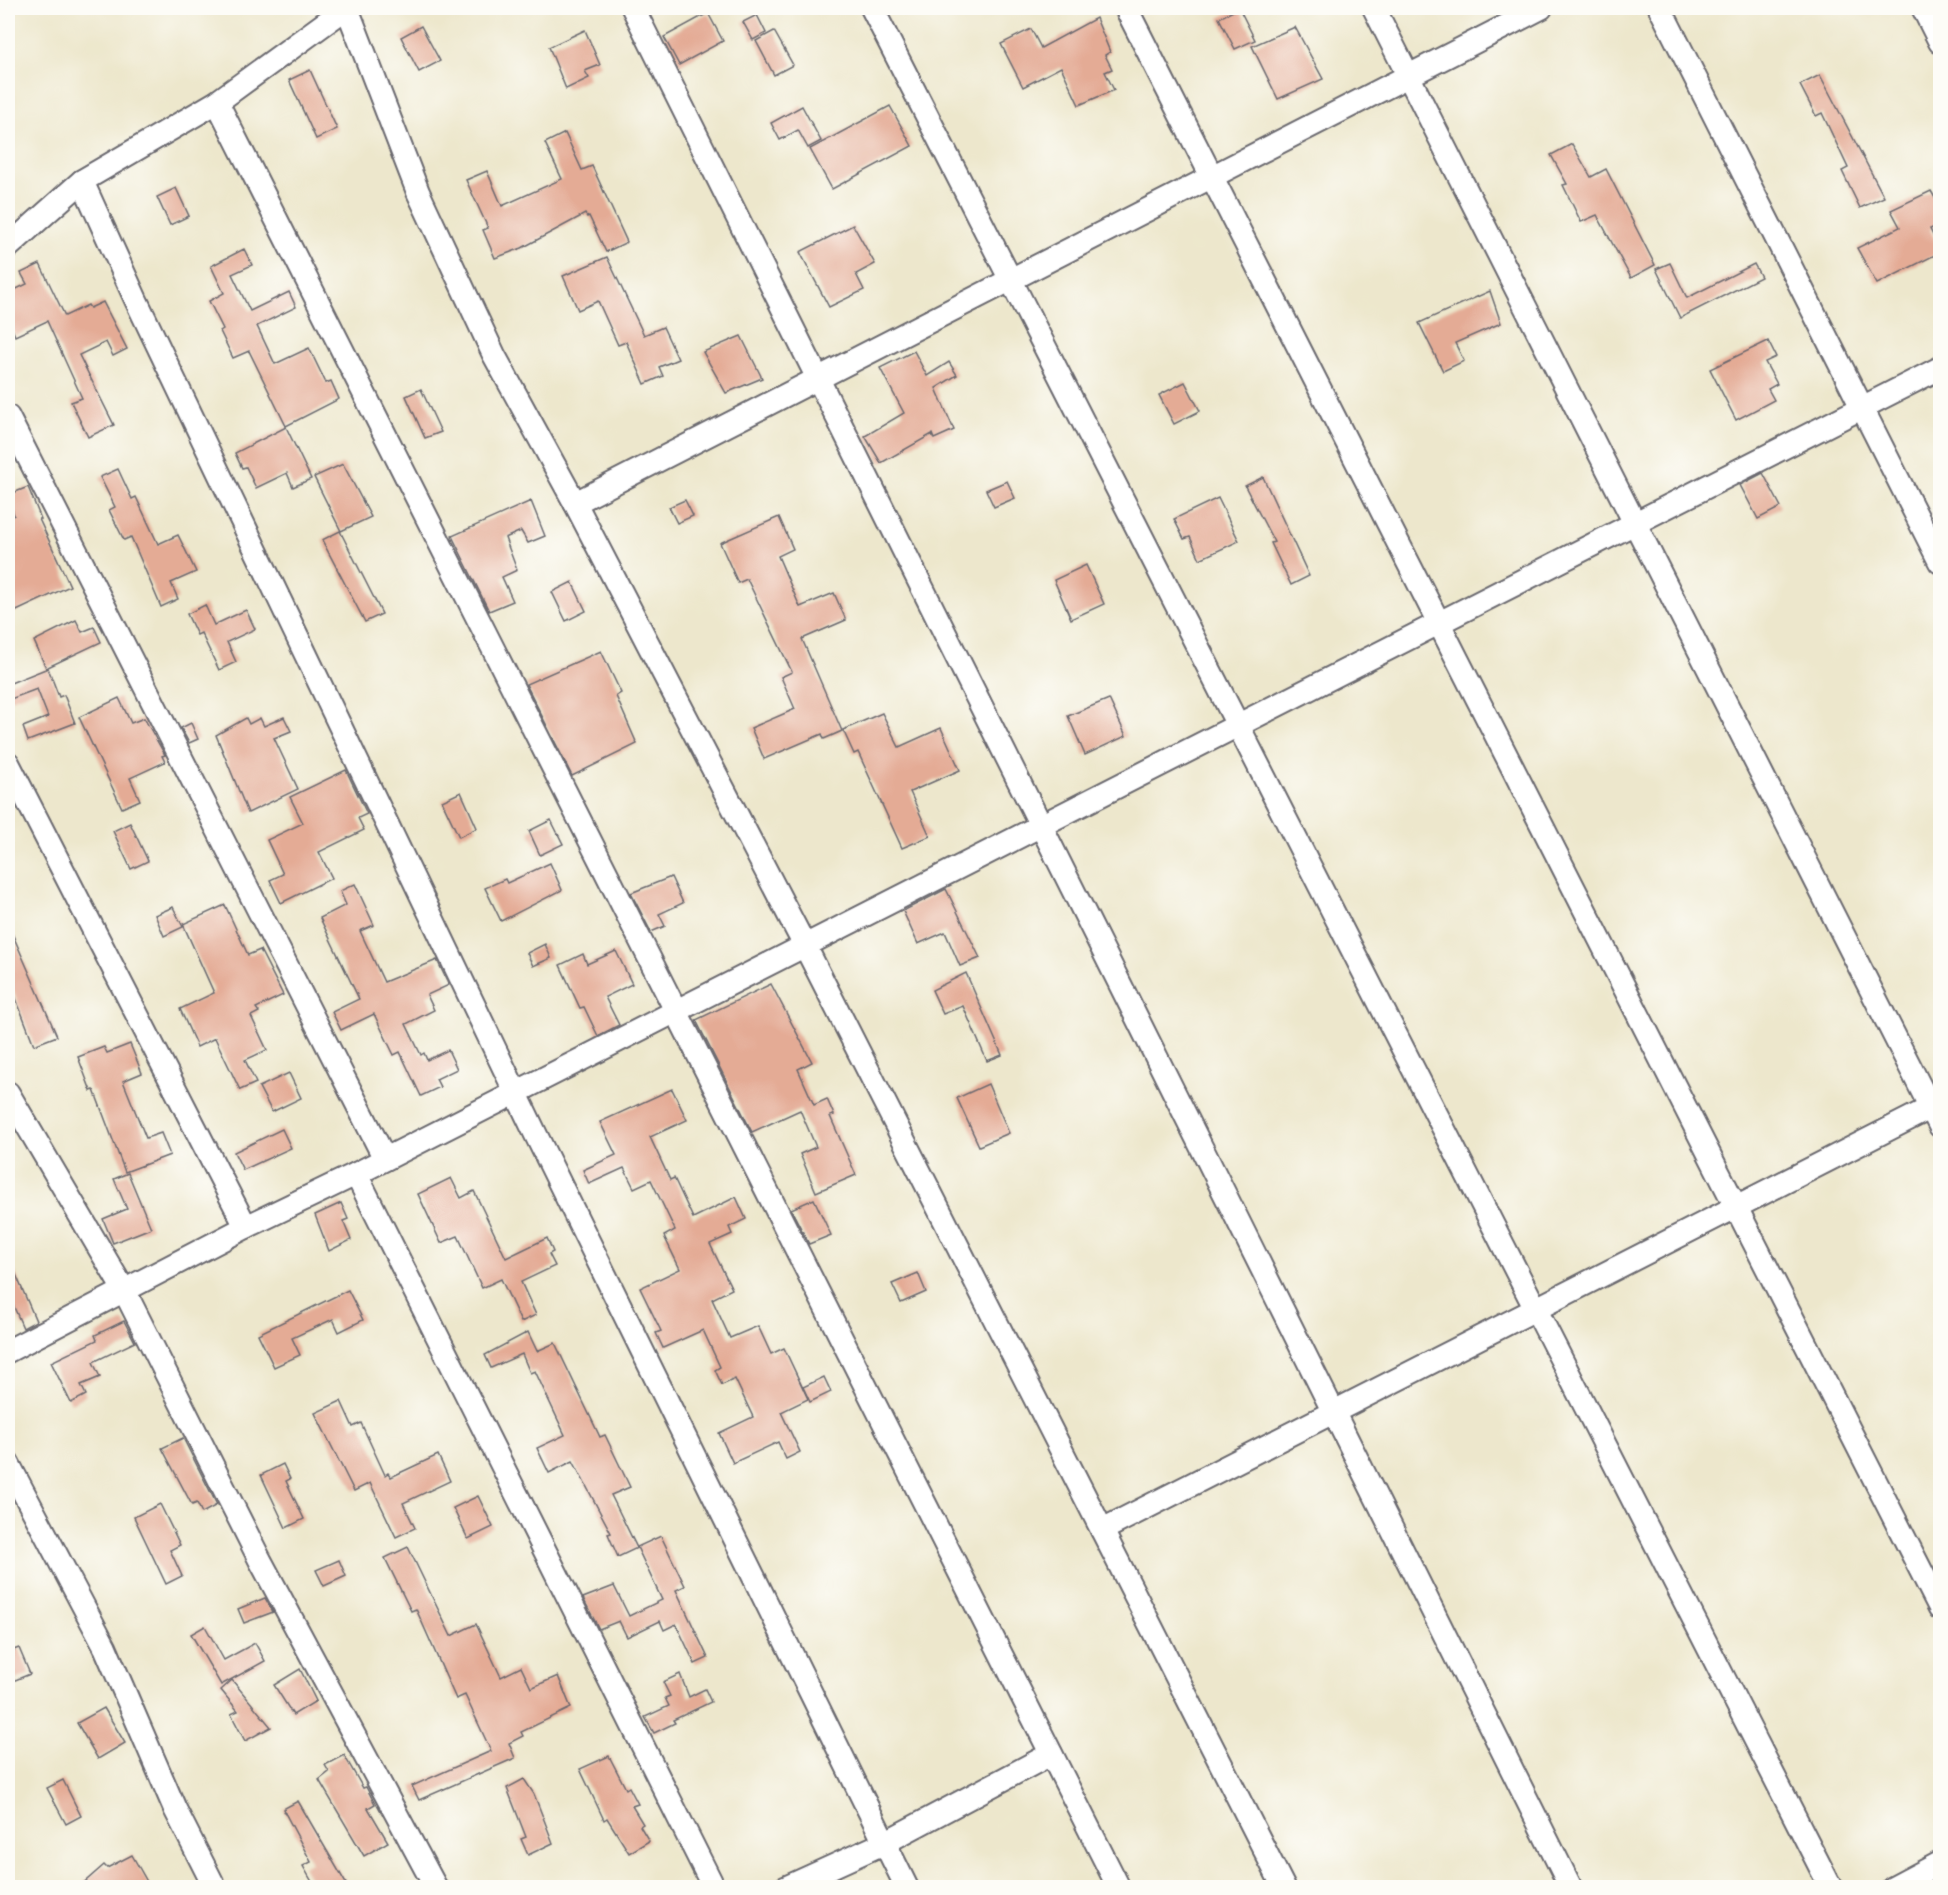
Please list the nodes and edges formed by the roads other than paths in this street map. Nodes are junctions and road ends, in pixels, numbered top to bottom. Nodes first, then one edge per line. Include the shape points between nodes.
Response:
1 (346, 8) edge
2 (633, 8) edge
3 (872, 8) edge
4 (1126, 8) edge
5 (1374, 8) edge
6 (1541, 8) edge
7 (1660, 8) edge
8 (1923, 8) edge
9 (1941, 42) edge
10 (1408, 75) junction
11 (217, 102) junction
12 (1212, 176) junction
13 (82, 181) junction
14 (8, 247) edge
15 (1011, 279) junction
16 (1941, 368) edge
17 (818, 378) junction
18 (1863, 408) junction
19 (8, 417) edge
20 (575, 503) junction
21 (1636, 524) junction
22 (1941, 562) edge
23 (1439, 623) junction
24 (1238, 725) junction
25 (8, 763) edge
26 (1041, 825) junction
27 (805, 946) junction
28 (676, 1012) junction
29 (8, 1093) edge
30 (515, 1093) junction
31 (1937, 1112) edge
32 (385, 1159) junction
33 (356, 1174) junction
34 (1736, 1207) junction
35 (246, 1227) junction
36 (125, 1292) junction
37 (1536, 1309) junction
38 (8, 1351) edge
39 (1334, 1412) junction
40 (8, 1463) edge
41 (1102, 1530) junction
42 (1941, 1608) edge
43 (1051, 1754) junction
44 (884, 1842) junction
45 (1941, 1863) edge
46 (215, 1887) edge
47 (435, 1887) edge
48 (714, 1887) edge
49 (785, 1887) edge
50 (908, 1887) edge
51 (1119, 1887) edge
52 (1284, 1887) edge
53 (1571, 1887) edge
54 (1831, 1887) edge
55 (1893, 1887) edge

1 - 11 street
1 - 20 street via 423,203 494,355
2 - 17 street
3 - 15 street
4 - 12 street
5 - 10 street
6 - 10 street
7 - 18 street
8 - 9 street
10 - 12 street
10 - 21 street
11 - 13 street
11 - 28 street
12 - 15 street
12 - 23 street
13 - 14 street
13 - 30 street via 135,300
15 - 17 street
15 - 24 street
16 - 18 street
17 - 20 street
17 - 26 street
18 - 21 street
18 - 22 street
19 - 32 street
20 - 27 street
21 - 23 street
21 - 31 street
23 - 24 street
23 - 34 street
24 - 26 street
24 - 37 street
25 - 35 street
26 - 27 street
26 - 39 street
27 - 28 street
27 - 41 street
28 - 30 street
28 - 43 street
29 - 36 street
30 - 32 street
30 - 44 street
31 - 34 street
32 - 33 street
33 - 35 street
33 - 48 street
34 - 37 street
34 - 42 street
35 - 36 street
36 - 38 street
36 - 47 street via 260,1560
37 - 39 street
37 - 54 street
39 - 41 street
39 - 53 street
40 - 46 street via 105,1647 175,1809
41 - 52 street
43 - 44 street
43 - 51 street
44 - 49 street
44 - 50 street
45 - 55 street

